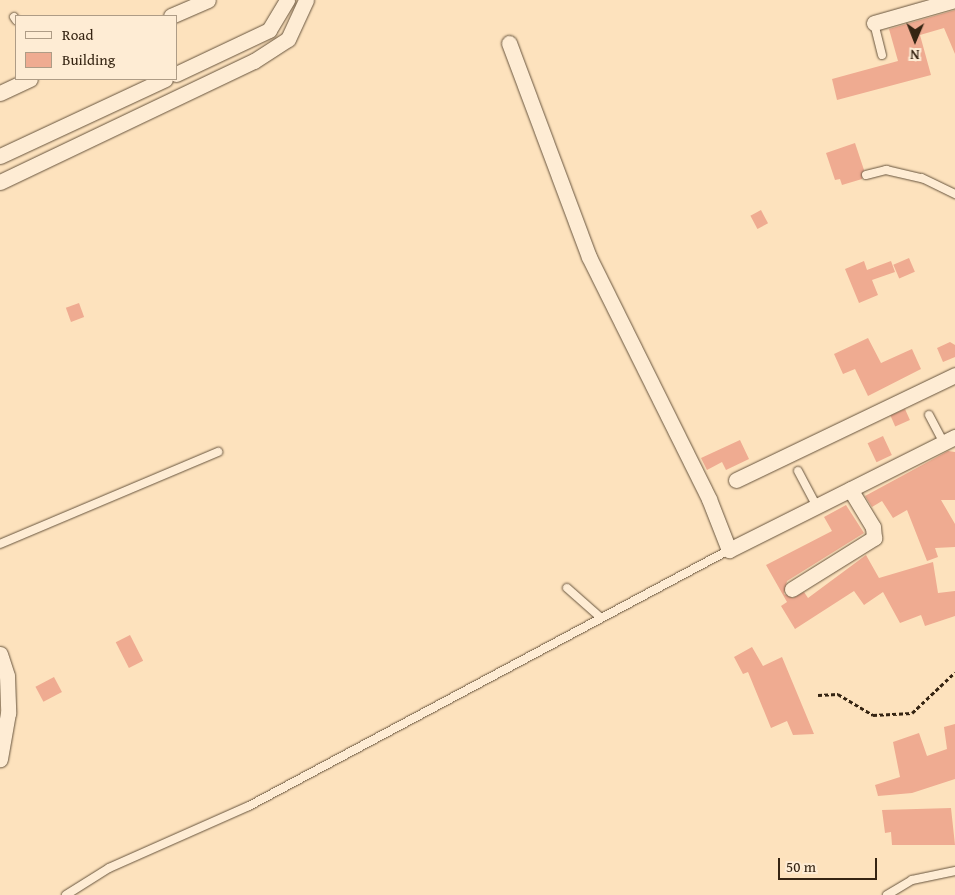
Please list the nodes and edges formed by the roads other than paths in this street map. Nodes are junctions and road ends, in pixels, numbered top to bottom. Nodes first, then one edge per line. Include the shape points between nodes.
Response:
1 (208, 0) edge
2 (287, 0) edge
3 (306, 0) edge
4 (955, 0) edge
5 (173, 15) edge
6 (874, 23) joint
7 (509, 44) dead end
8 (882, 54) dead end
9 (178, 73) edge
10 (28, 80) edge
11 (163, 80) edge
12 (0, 93) edge
13 (0, 156) edge
14 (866, 175) dead end
15 (0, 182) edge
16 (955, 194) edge
17 (955, 375) edge
18 (929, 416) dead end
19 (949, 440) edge
20 (218, 452) dead end
21 (798, 471) dead end
22 (736, 480) dead end
23 (850, 489) junction
24 (816, 506) junction
25 (0, 544) edge
26 (729, 550) junction
27 (568, 588) dead end
28 (792, 589) dead end
29 (600, 617) junction
30 (0, 654) edge
31 (0, 759) edge
32 (955, 871) edge
33 (66, 895) edge
34 (887, 895) edge

1 - 5 street
2 - 9 street via 269,30
3 - 15 street via 288,38 254,61
4 - 6 street
6 - 8 lane
7 - 26 street via 589,257 709,499
10 - 12 street
11 - 13 street
14 - 16 lane via 886,170 922,178
17 - 22 street
18 - 19 lane
19 - 23 street
20 - 25 lane
21 - 24 lane
23 - 24 street
23 - 28 street via 873,527 874,538
24 - 26 street
26 - 29 lane
27 - 29 lane
29 - 33 lane via 249,806 109,868
30 - 31 street via 7,676 8,713
32 - 34 lane via 912,880

